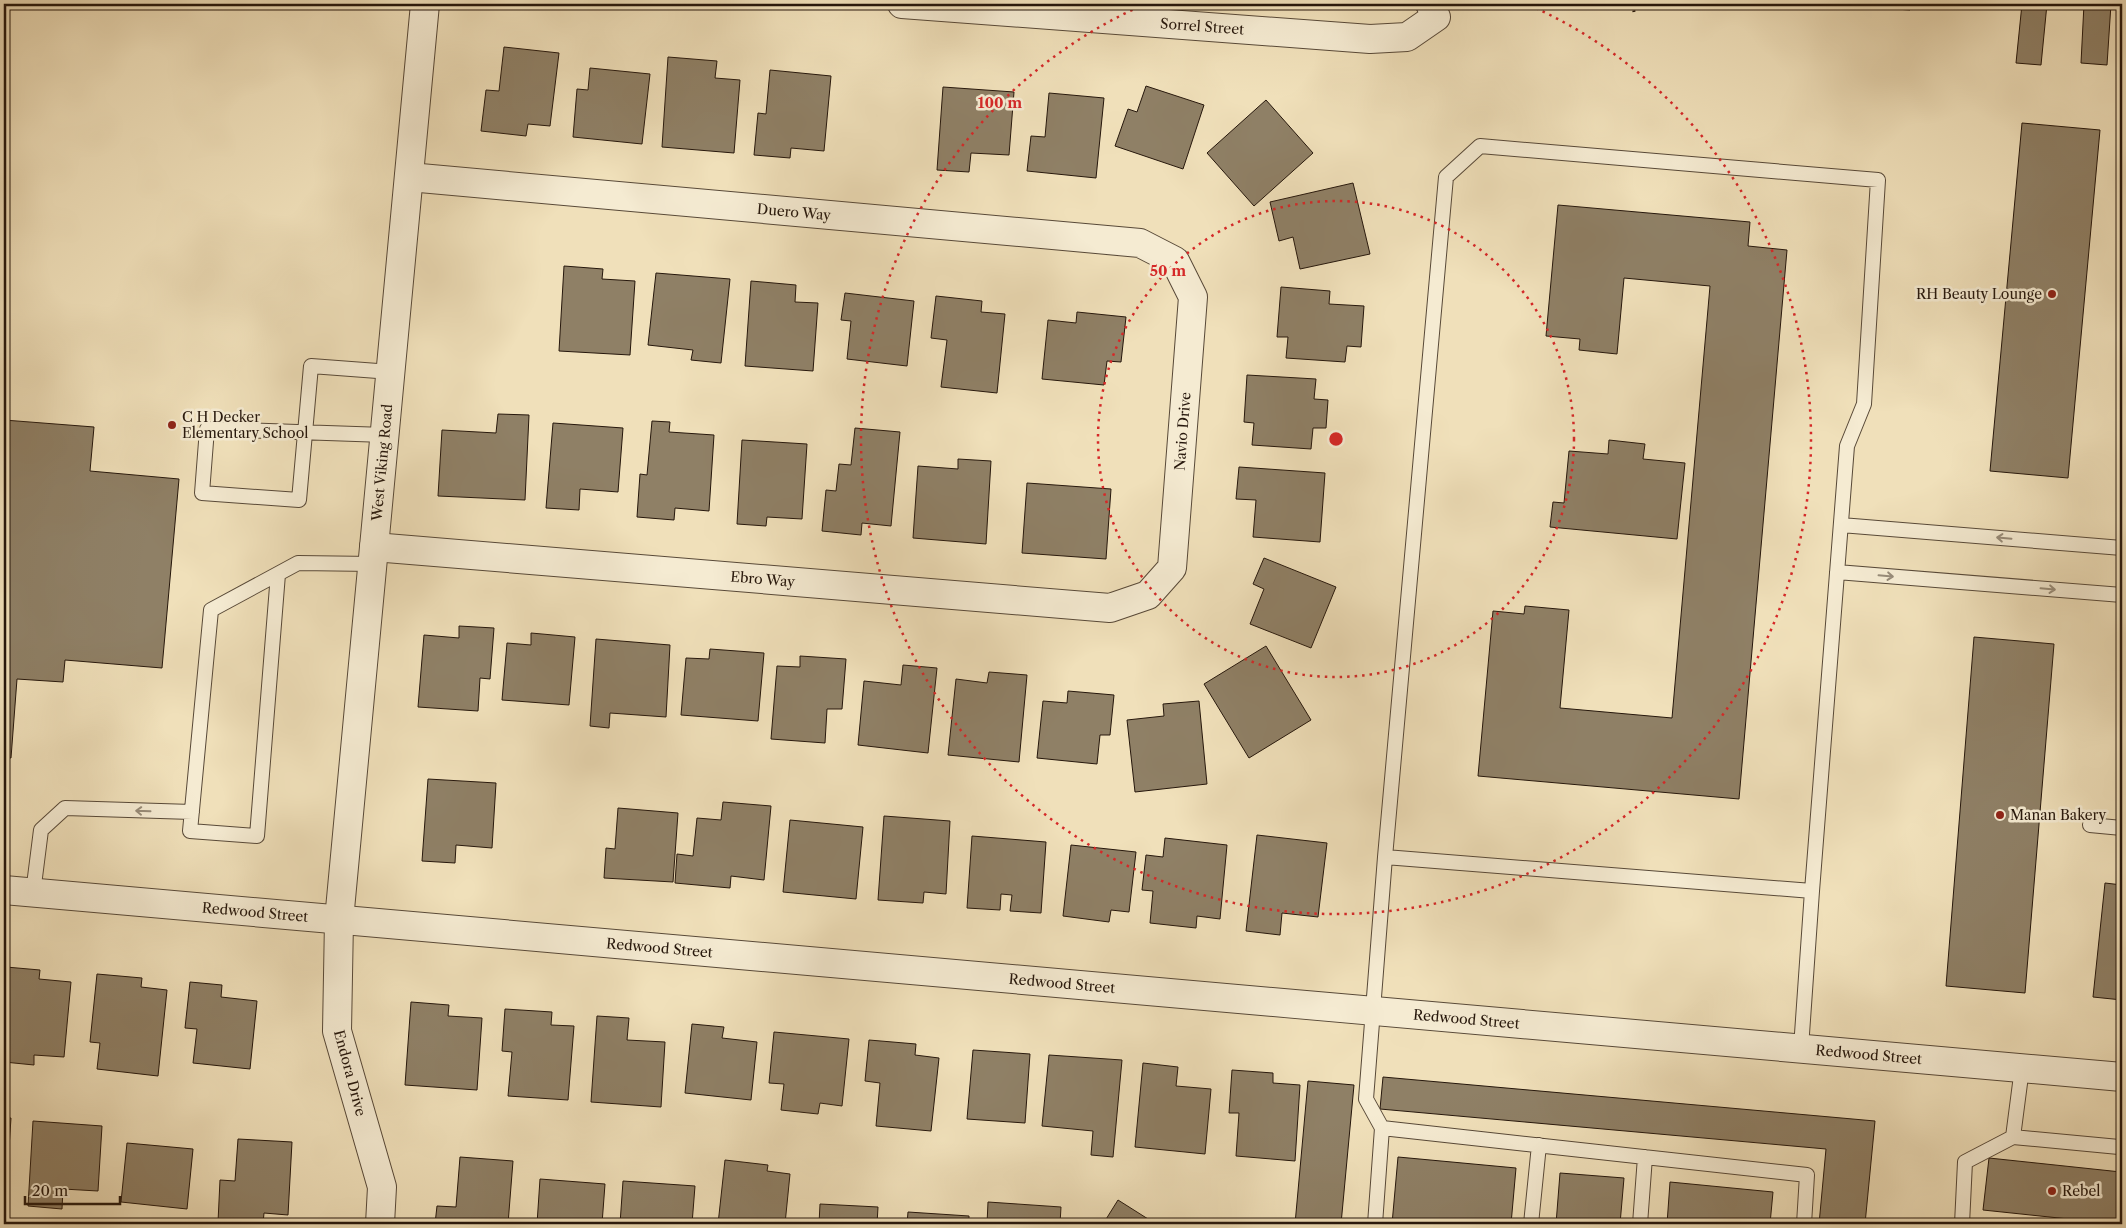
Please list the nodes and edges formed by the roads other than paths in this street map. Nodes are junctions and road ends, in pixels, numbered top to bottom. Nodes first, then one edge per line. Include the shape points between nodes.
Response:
1 (425, 4) edge
2 (902, 4) edge
3 (1433, 10) edge
4 (409, 177) junction
5 (1175, 262) joint
6 (390, 372) junction
7 (304, 432) junction
8 (384, 435) junction
9 (1841, 525) junction
10 (2122, 548) edge
11 (373, 556) junction
12 (1837, 572) junction
13 (278, 574) junction
14 (1148, 594) joint
15 (2122, 595) edge
16 (192, 812) junction
17 (2090, 825) dead end
18 (2122, 828) edge
19 (1385, 857) junction
20 (4, 890) edge
21 (1812, 890) junction
22 (33, 893) junction
23 (339, 920) junction
24 (1373, 1011) junction
25 (1801, 1048) junction
26 (2022, 1068) junction
27 (2122, 1076) edge
28 (1382, 1128) junction
29 (2013, 1138) junction
30 (1539, 1145) junction
31 (2119, 1147) dead end
32 (1645, 1157) junction
33 (380, 1224) edge
34 (1375, 1224) edge
35 (1531, 1224) edge
36 (1640, 1224) edge
37 (1804, 1224) edge
38 (1962, 1224) edge

1 - 4 street, West Viking Road
2 - 3 street, Sorrel Street via 1370,39 1407,36
4 - 5 street, Duero Way via 1140,243
4 - 6 street, West Viking Road
5 - 14 street, Navio Drive via 1193,297 1172,568
6 - 7 lane via 311,366
6 - 8 street, West Viking Road
7 - 7 lane via 207,429 202,493 300,500
7 - 8 lane
8 - 11 street, West Viking Road
10 -> 9 lane
9 - 12 lane
9 - 19 lane via 1847,446 1864,404 1878,180 1480,146 1446,176
11 - 13 lane via 298,564
11 - 14 street, Ebro Way via 1110,608
11 - 23 street, West Viking Road
12 -> 15 lane
12 - 21 lane
13 - 16 lane via 211,610
13 - 16 lane via 257,836 190,832
16 -> 22 lane via 65,808 41,830
17 - 18 lane
19 - 21 lane
19 - 24 lane
20 - 22 street, Redwood Street
21 - 25 lane
22 - 23 street, Redwood Street
23 - 24 street, Redwood Street
23 - 33 street, Endora Drive via 337,1031 382,1187
24 - 25 street, Redwood Street
24 - 28 lane via 1366,1099
25 - 26 street, Redwood Street
26 - 27 street, Redwood Street
26 - 29 lane
28 - 30 lane
28 - 34 lane
29 - 31 lane
29 - 38 lane via 1966,1162
30 - 32 lane
30 - 35 lane
32 - 36 lane
32 - 37 lane via 1807,1175

